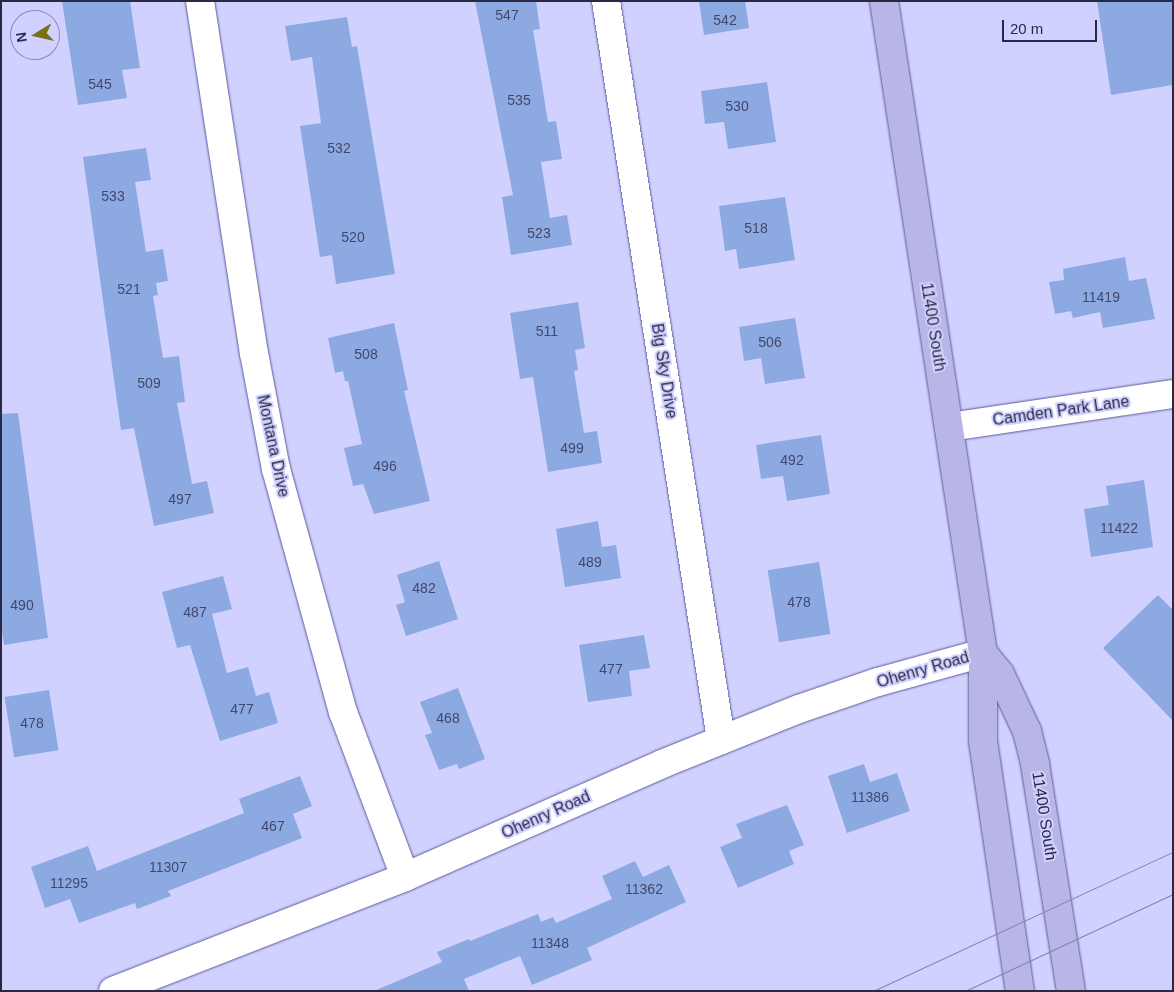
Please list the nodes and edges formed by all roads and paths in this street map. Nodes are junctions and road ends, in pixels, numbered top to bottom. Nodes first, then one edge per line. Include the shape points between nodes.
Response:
1 (200, 1) edge
2 (606, 1) edge
3 (884, 1) edge
4 (1173, 394) edge
5 (948, 427) junction
6 (983, 653) junction
7 (721, 740) junction
8 (405, 877) junction
9 (113, 991) edge
10 (1020, 991) edge
11 (1071, 991) edge

1 - 8 street, Montana Drive via 254,353 276,469 342,712
2 - 7 street, Big Sky Drive
3 - 5 main road, 11400 South
4 - 5 street, Camden Park Lane
5 - 6 main road, 11400 South
6 - 7 street, Ohenry Road via 878,682
6 - 10 main road, 11400 South via 983,742
6 - 11 main road, 11400 South via 1000,674 1027,731
7 - 8 street, Ohenry Road
8 - 9 street, Ohenry Road

